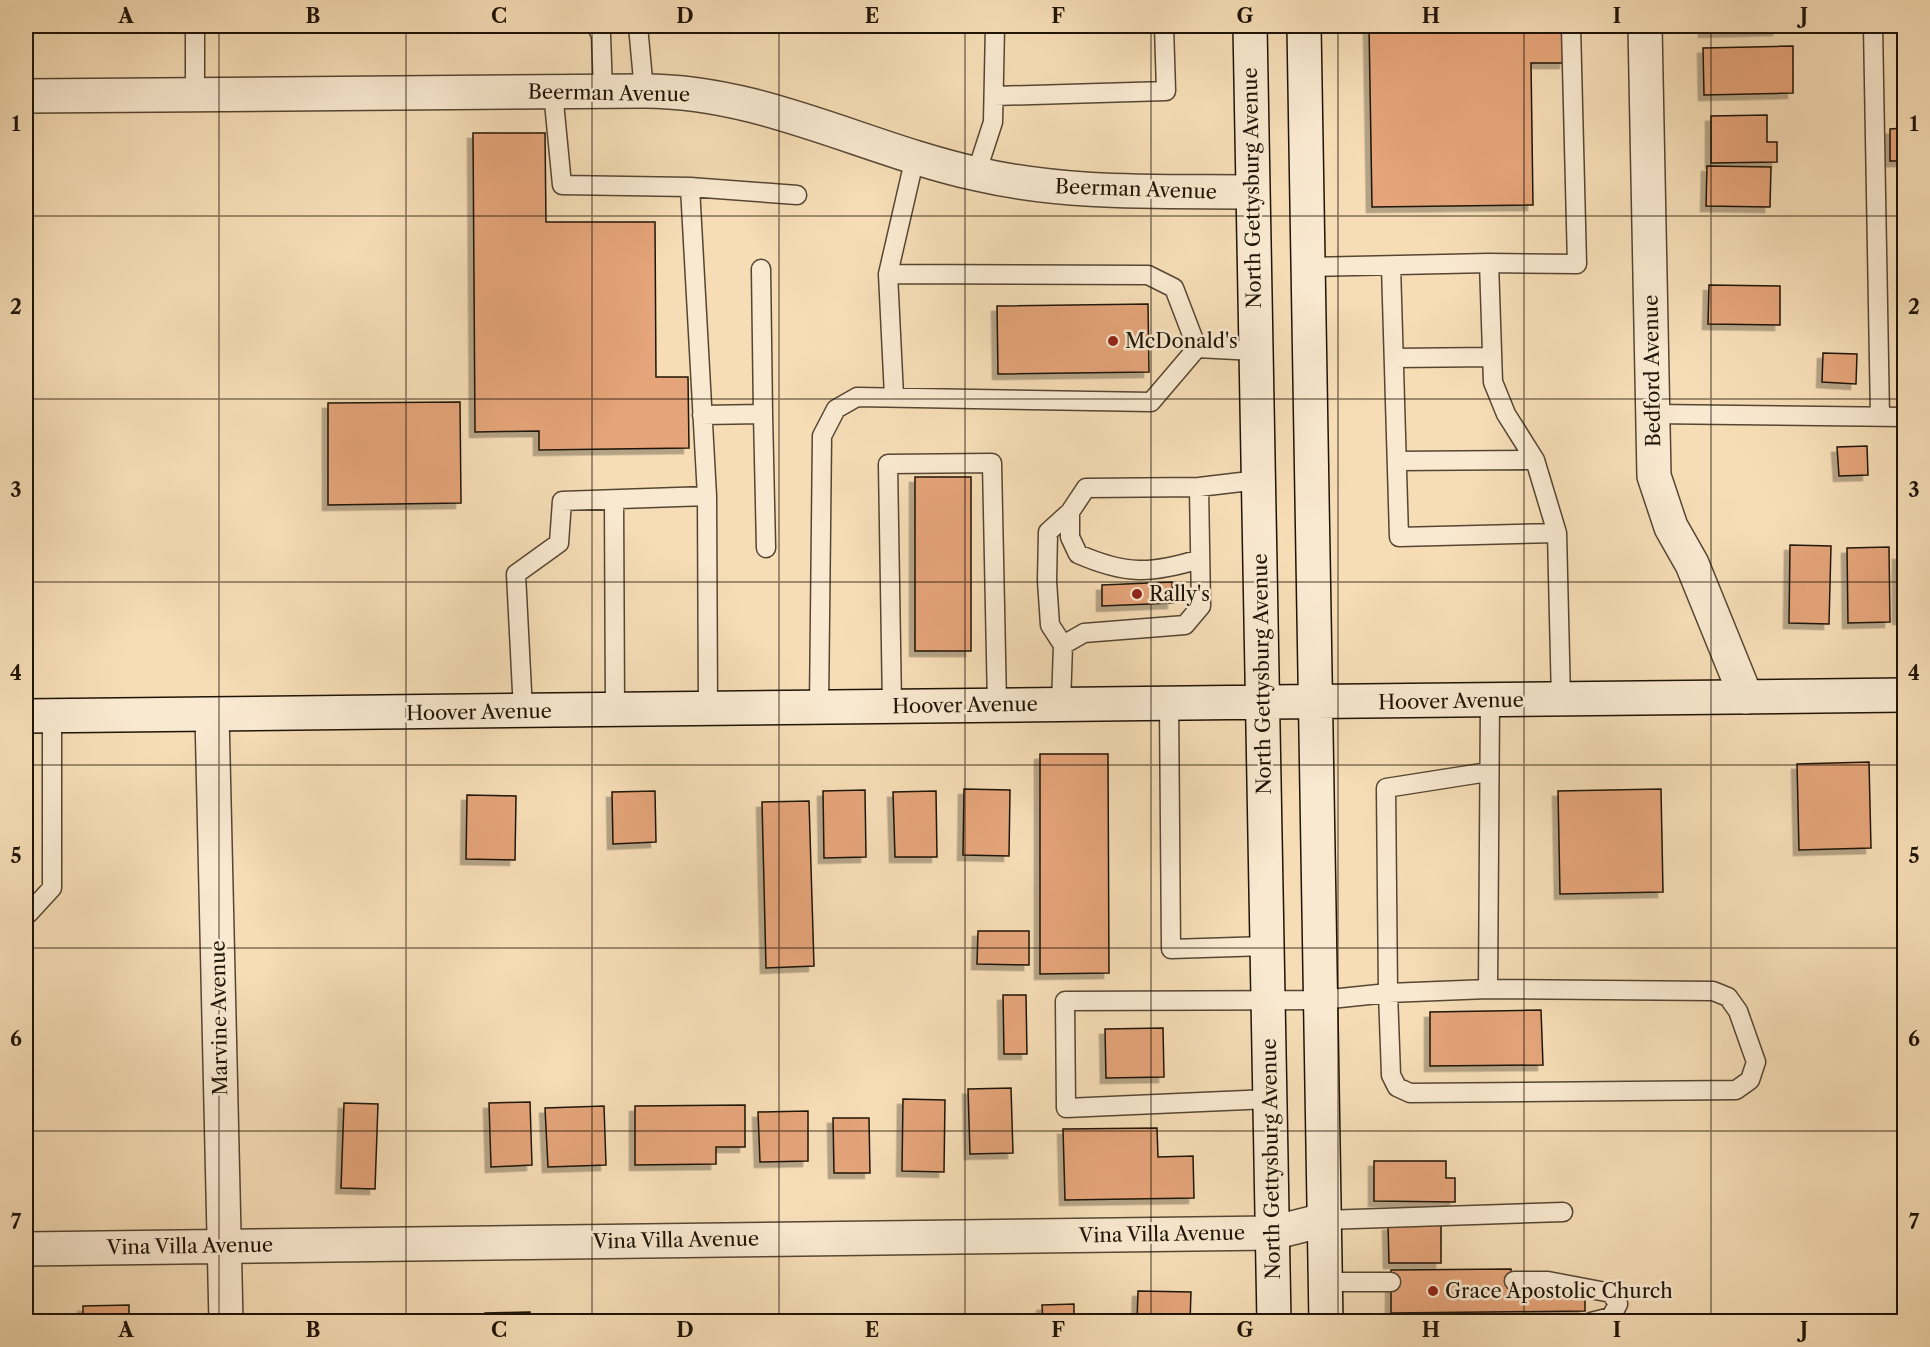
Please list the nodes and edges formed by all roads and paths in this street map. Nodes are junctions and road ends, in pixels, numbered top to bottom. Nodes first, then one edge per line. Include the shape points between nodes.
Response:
1 (195, 26) edge
2 (596, 26) edge
3 (638, 26) edge
4 (995, 26) edge
5 (1164, 26) edge
6 (1250, 26) edge
7 (1304, 26) edge
8 (1571, 26) edge
9 (1645, 26) edge
10 (1872, 26) edge
11 (644, 91) junction
12 (553, 92) junction
13 (603, 92) junction
14 (195, 95) junction
15 (26, 96) edge
16 (995, 96) junction
17 (915, 157) junction
18 (976, 174) junction
19 (690, 187) junction
20 (1252, 192) junction
21 (797, 195) dead end
22 (1489, 263) junction
23 (1391, 266) junction
24 (1309, 267) junction
25 (761, 269) dead end
26 (888, 274) junction
27 (1197, 348) junction
28 (1255, 351) junction
29 (1492, 357) junction
30 (1394, 358) junction
31 (894, 396) junction
32 (764, 414) junction
33 (1653, 414) junction
34 (702, 415) junction
35 (1880, 417) junction
36 (1905, 417) edge
37 (1535, 460) junction
38 (1397, 461) junction
39 (1258, 480) junction
40 (1199, 487) junction
41 (707, 496) junction
42 (614, 500) junction
43 (1070, 512) junction
44 (1557, 533) junction
45 (766, 548) dead end
46 (1200, 559) junction
47 (1063, 645) junction
48 (1905, 695) edge
49 (1746, 697) junction
50 (1263, 700) junction
51 (1561, 700) junction
52 (1490, 701) junction
53 (1169, 702) junction
54 (1316, 703) junction
55 (997, 704) junction
56 (1061, 704) junction
57 (892, 706) junction
58 (819, 707) junction
59 (708, 709) junction
60 (615, 710) junction
61 (523, 711) junction
62 (212, 715) junction
63 (39, 716) edge
64 (1488, 772) junction
65 (26, 914) edge
66 (1267, 946) junction
67 (1488, 989) junction
68 (1388, 993) junction
69 (1268, 999) junction
70 (1321, 1000) junction
71 (1269, 1099) junction
72 (1563, 1212) dead end
73 (1324, 1220) junction
74 (1272, 1233) junction
75 (225, 1245) junction
76 (26, 1249) edge
77 (1514, 1281) dead end
78 (1325, 1282) junction
79 (1390, 1282) dead end
80 (226, 1322) edge
81 (1274, 1322) edge
82 (1326, 1322) edge
83 (1591, 1322) edge

1 - 14 lane
2 - 13 lane via 601,35
3 - 11 lane
4 - 16 lane
5 - 16 lane via 1166,92
6 - 20 street, North Gettysburg Avenue
7 - 24 street
8 - 22 lane via 1578,264
9 - 33 street, Bedford Avenue
10 - 35 lane
11 - 13 street, Beerman Avenue
11 - 17 street, Beerman Avenue via 734,100 795,116
12 - 13 street, Beerman Avenue
12 - 14 street, Beerman Avenue
12 - 19 lane via 562,184
14 - 15 street, Beerman Avenue
16 - 18 lane via 993,122
17 - 18 street, Beerman Avenue
17 - 26 lane
18 - 20 street, Beerman Avenue via 1094,191
19 - 21 lane
19 - 34 lane
20 - 28 street, North Gettysburg Avenue
22 - 23 lane
22 - 29 lane
23 - 24 lane
23 - 30 lane
24 - 54 street
25 - 32 lane
26 - 27 lane via 1148,275 1174,288
26 - 31 lane
27 - 28 lane
27 - 31 lane via 1151,402
28 - 39 street, North Gettysburg Avenue
29 - 30 lane
29 - 37 lane via 1493,381 1506,414
30 - 38 lane
31 - 58 lane via 857,397 836,409 822,436
32 - 34 lane
32 - 45 lane
33 - 35 lane
33 - 49 street, Bedford Avenue via 1654,476 1661,502 1692,564
34 - 41 lane
35 - 36 lane
37 - 38 lane
37 - 44 lane
38 - 44 lane via 1399,537
39 - 40 lane
39 - 50 street, North Gettysburg Avenue
40 - 43 lane via 1086,488
40 - 46 lane
41 - 42 lane
41 - 59 lane
42 - 60 lane
42 - 61 lane via 562,501 559,543 516,574
43 - 46 lane via 1070,537 1078,554 1098,563 1127,571 1166,569
43 - 47 lane via 1048,532 1050,625
44 - 51 lane
46 - 47 lane via 1201,606 1185,625 1084,633
47 - 56 lane
48 - 49 street, Hoover Avenue
49 - 51 street, Hoover Avenue
50 - 53 street, Hoover Avenue
50 - 54 street, Hoover Avenue
50 - 66 street, North Gettysburg Avenue
51 - 52 street, Hoover Avenue
52 - 54 street, Hoover Avenue
52 - 64 lane
53 - 56 street, Hoover Avenue
53 - 66 lane via 1171,949
54 - 70 street
55 - 56 street, Hoover Avenue
55 - 57 street, Hoover Avenue
55 - 57 lane via 992,463 888,464
57 - 58 street, Hoover Avenue
58 - 59 street, Hoover Avenue
59 - 60 street, Hoover Avenue
60 - 61 street, Hoover Avenue
61 - 62 street, Hoover Avenue
62 - 63 street, Hoover Avenue
62 - 75 street, Marvine Avenue
63 - 65 lane via 52,888
64 - 67 lane
64 - 68 lane via 1386,788
66 - 69 street, North Gettysburg Avenue
67 - 68 lane
67 - 68 lane via 1713,990 1728,997 1738,1011 1756,1062 1750,1080 1736,1090 1410,1093 1397,1087 1391,1075
68 - 70 lane
69 - 70 lane
69 - 71 street, North Gettysburg Avenue
69 - 71 lane via 1065,1001 1066,1108
70 - 73 street
71 - 74 street, North Gettysburg Avenue
72 - 73 lane
73 - 74 street, Vina Villa Avenue
73 - 78 street
74 - 75 street, Vina Villa Avenue
74 - 81 street, North Gettysburg Avenue
75 - 76 street, Vina Villa Avenue
75 - 80 street, Marvine Avenue
77 - 83 lane via 1548,1281 1611,1293 1618,1304 1611,1317
78 - 79 lane
78 - 82 street

